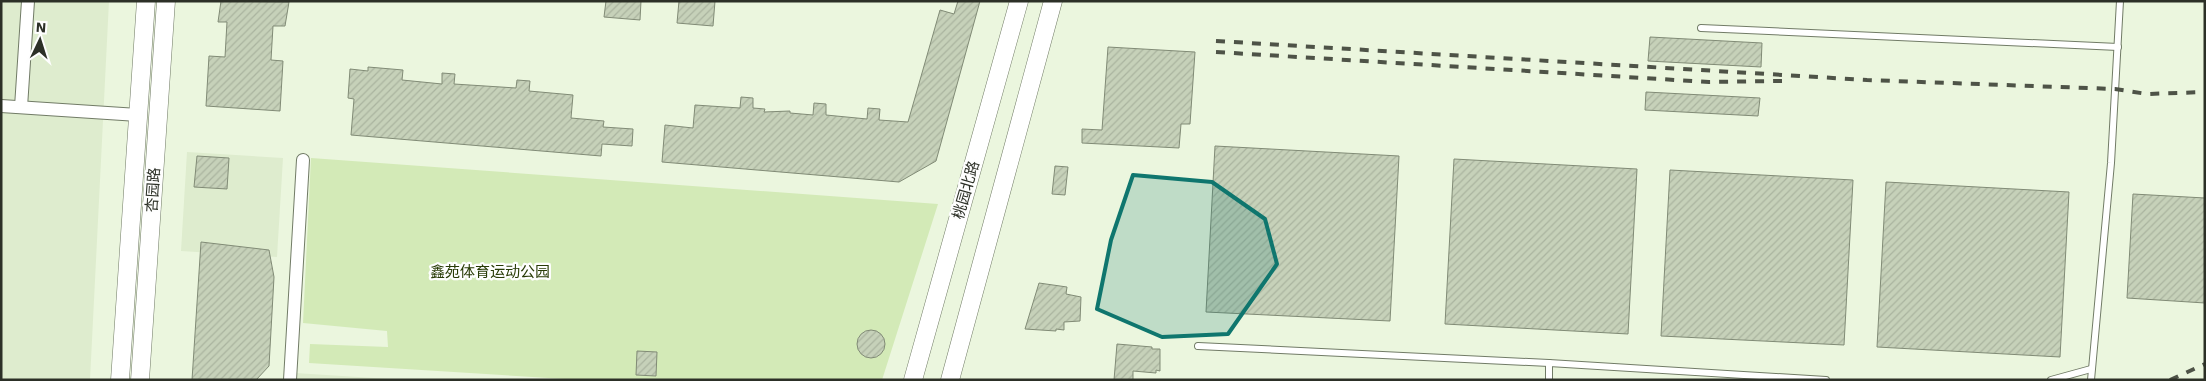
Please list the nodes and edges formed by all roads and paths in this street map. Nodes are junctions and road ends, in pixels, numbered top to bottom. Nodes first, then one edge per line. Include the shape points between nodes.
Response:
1 (28, 1) edge
2 (146, 1) edge
3 (166, 1) edge
4 (1019, 1) edge
5 (1053, 1) edge
6 (2120, 1) edge
7 (1701, 28) dead end
8 (2118, 47) junction
9 (1, 106) edge
10 (21, 107) junction
11 (138, 115) junction
12 (304, 160) dead end
13 (1198, 346) dead end
14 (1549, 363) junction
15 (2091, 369) junction
16 (120, 380) edge
17 (140, 380) edge
18 (290, 380) edge
19 (913, 380) edge
20 (950, 380) edge
21 (1549, 380) edge
22 (1826, 380) edge
23 (2050, 380) edge
24 (2091, 380) edge

1 - 10 street
2 - 11 main road, 杏园路
3 - 17 main road, 杏园路
4 - 19 main road, 桃园北路
5 - 20 main road
6 - 8 lane
7 - 8 lane
8 - 15 lane via 2111,163
9 - 10 street
10 - 11 street
11 - 16 main road, 杏园路
12 - 18 street
13 - 14 lane
14 - 21 lane
14 - 22 lane
15 - 23 lane
15 - 24 lane

